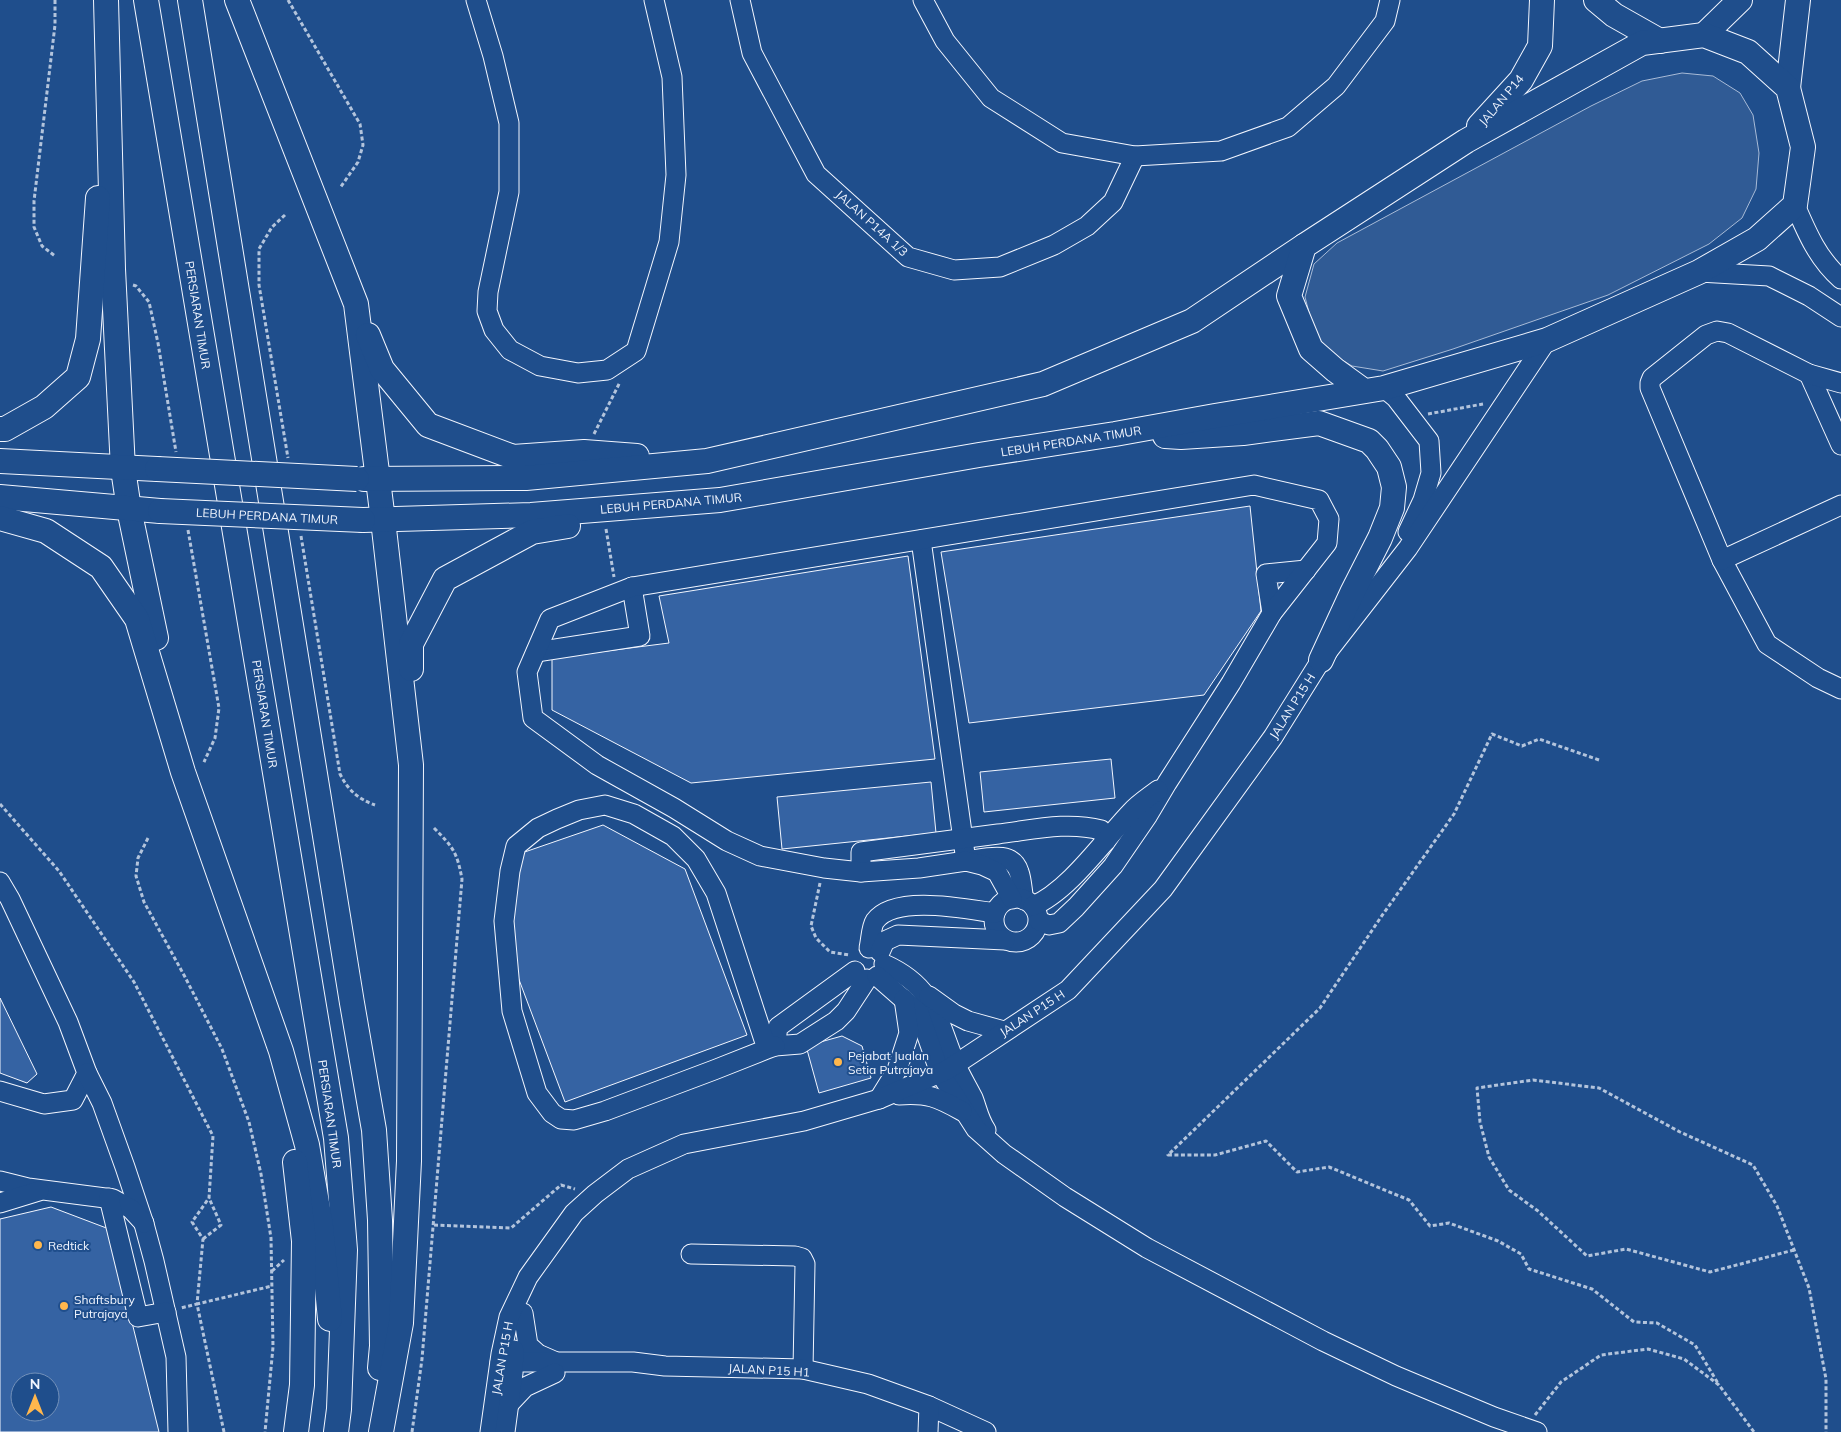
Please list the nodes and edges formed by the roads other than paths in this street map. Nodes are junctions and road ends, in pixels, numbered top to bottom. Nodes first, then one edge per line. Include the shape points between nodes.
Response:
1 (106, 0) edge
2 (146, 0) edge
3 (190, 0) edge
4 (237, 0) edge
5 (476, 0) edge
6 (654, 0) edge
7 (740, 0) edge
8 (923, 0) edge
9 (1390, 0) edge
10 (1542, 0) edge
11 (1596, 0) edge
12 (1740, 0) edge
13 (1798, 0) edge
14 (1704, 35) junction
15 (1660, 41) junction
16 (108, 51) junction
17 (1788, 88) junction
18 (1466, 141) junction
19 (1135, 156) junction
20 (1795, 205) junction
21 (1304, 246) junction
22 (1699, 272) junction
23 (1841, 279) edge
24 (356, 304) junction
25 (1841, 317) edge
26 (1547, 340) junction
27 (1809, 374) junction
28 (1841, 383) edge
29 (1374, 390) junction
30 (0, 429) edge
31 (1115, 434) junction
32 (1841, 445) edge
33 (0, 461) edge
34 (707, 461) junction
35 (123, 469) junction
36 (368, 479) junction
37 (0, 497) edge
38 (720, 500) junction
39 (1841, 505) edge
40 (129, 509) junction
41 (0, 518) edge
42 (373, 520) junction
43 (921, 540) junction
44 (1722, 560) junction
45 (1306, 570) junction
46 (1387, 573) junction
47 (624, 584) junction
48 (1272, 613) junction
49 (536, 652) junction
50 (1321, 660) junction
51 (1841, 689) edge
52 (411, 765) junction
53 (183, 772) junction
54 (1167, 782) junction
55 (1124, 820) junction
56 (1067, 825) junction
57 (963, 838) junction
58 (1106, 841) junction
59 (966, 861) junction
60 (862, 872) junction
61 (0, 882) edge
62 (1027, 906) junction
63 (995, 913) junction
64 (1005, 940) junction
65 (870, 964) junction
66 (924, 992) junction
67 (904, 1000) junction
68 (1004, 1031) junction
69 (985, 1043) junction
70 (771, 1047) junction
71 (281, 1050) junction
72 (948, 1069) junction
73 (87, 1073) junction
74 (0, 1092) edge
75 (884, 1097) junction
76 (968, 1105) junction
77 (126, 1167) junction
78 (0, 1180) edge
79 (42, 1190) junction
80 (111, 1199) junction
81 (0, 1204) edge
82 (574, 1213) junction
83 (144, 1224) junction
84 (691, 1254) dead end
85 (166, 1312) junction
86 (523, 1313) junction
87 (506, 1367) junction
88 (555, 1367) junction
89 (803, 1369) junction
90 (509, 1404) junction
91 (929, 1406) junction
92 (338, 1421) edge
93 (1531, 1430) edge
94 (178, 1432) edge
95 (296, 1432) edge
96 (376, 1432) edge
97 (381, 1432) edge
98 (490, 1432) edge
99 (505, 1432) edge
100 (928, 1432) edge
101 (986, 1432) edge

1 - 16 main road
2 - 92 main road, PERSIARAN TIMUR via 336,1138 345,1250
3 - 96 main road via 374,1130 380,1220 382,1346
4 - 24 main road
5 - 6 street via 509,123 509,192 488,292 487,312 494,330 510,350 540,366 578,373 607,370 636,351 669,242 676,175 672,77
7 - 19 street, JALAN P14A 1/3 via 752,53 816,174 908,257 954,270 1000,267 1054,245 1087,226 1113,202
8 - 19 street via 945,41 991,98 1062,143
9 - 19 street via 1385,21 1336,86 1288,127 1221,151
10 - 18 main road, JALAN P14 via 1540,46 1521,80
11 - 15 main road via 1614,15
12 - 14 main road
13 - 17 main road
14 - 15 main road
14 - 17 main road via 1748,52
15 - 18 main road via 1642,43
16 - 30 main road via 88,339 78,377 44,407
16 - 35 main road
17 - 20 main road via 1803,147
18 - 21 main road
20 - 22 main road, LEBUH PERDANA TIMUR via 1756,239
20 - 23 street via 1810,240 1828,268
21 - 29 main road via 1290,296 1311,349 1335,370
21 - 34 main road via 1192,321 1043,384
22 - 25 street via 1769,276
22 - 26 main road, LEBUH PERDANA TIMUR
24 - 34 main road via 382,369 428,424 513,457 584,452
24 - 36 main road
26 - 29 main road, LEBUH PERDANA TIMUR
26 - 46 street, JALAN P15 H via 1408,548
27 - 28 street
27 - 32 street
27 - 44 street via 1728,333 1717,331 1706,334 1652,378 1650,388
29 - 31 main road, LEBUH PERDANA TIMUR
29 - 46 street, JALAN P15 H via 1396,398 1429,441 1431,473 1423,500
31 - 38 main road, LEBUH PERDANA TIMUR
31 - 50 main road via 1181,437 1319,423 1369,441 1378,449 1389,467 1394,487 1392,508
33 - 35 main road
34 - 36 main road via 526,478
35 - 36 main road, bridge
35 - 40 main road
36 - 42 main road
37 - 40 main road, LEBUH PERDANA TIMUR
38 - 42 main road, LEBUH PERDANA TIMUR via 531,515
38 - 52 main road via 532,532 445,580 411,644
39 - 44 street
40 - 42 main road, LEBUH PERDANA TIMUR, bridge
40 - 53 main road
41 - 53 main road via 46,531 101,567 137,619
42 - 52 main road
43 - 45 street via 1254,485 1319,500 1329,519 1328,543
43 - 47 street
43 - 57 street
44 - 51 street via 1767,644 1818,678
45 - 48 street
45 - 48 street via 1266,574
46 - 50 street, JALAN P15 H
47 - 49 street via 550,619
47 - 49 street via 640,636
48 - 54 street
49 - 60 street via 527,672 533,718 597,765 727,841 760,856
50 - 68 street, JALAN P15 H via 1272,737 1163,888 1068,990
52 - 97 main road via 409,1171 401,1323
53 - 71 main road
54 - 55 street
54 - 62 street via 1113,866 1059,923 1049,925
55 - 56 street via 1085,820
55 - 58 street
56 - 57 street
56 - 58 street via 1101,830
57 - 59 street
57 - 60 street via 861,852
58 - 62 street via 1063,887 1043,902
59 - 60 street
59 - 62 street via 1008,858 1015,863
61 - 73 street via 68,1022
62 - 63 street via 999,906
62 - 64 street via 1033,935 1020,942
63 - 64 street via 996,928
63 - 65 street via 923,905 890,910 875,922
64 - 65 street via 898,935 885,941
65 - 66 street via 900,971
65 - 67 street
65 - 70 street via 778,1027
65 - 70 street via 846,1011 836,1021 800,1044
66 - 68 street via 968,1021
66 - 72 street via 941,1022
67 - 72 street via 919,1013
67 - 75 street via 909,1033
68 - 69 street, JALAN P15 H
69 - 72 street, JALAN P15 H
69 - 76 street via 971,1080
70 - 70 street via 574,1120 561,1119 552,1112 536,1093 512,1011 504,921 516,846 538,828 557,819 605,805 634,814 673,836 696,860 716,893
71 - 92 main road via 307,1145 321,1226
71 - 95 main road via 304,1241 302,1385
72 - 75 street, JALAN P15 H
72 - 76 street
73 - 74 street via 73,1100 44,1104
73 - 77 street
75 - 76 street via 918,1094
75 - 82 street, JALAN P15 H via 804,1121 684,1144 628,1169
76 - 93 street via 1004,1154 1146,1248 1396,1376
77 - 80 street via 124,1190
77 - 83 street
78 - 79 street
79 - 80 street
79 - 81 street
80 - 83 street via 131,1209
80 - 85 street via 138,1317
82 - 86 street, JALAN P15 H
82 - 87 street, JALAN P15 H via 528,1277 509,1318
83 - 85 street
84 - 89 street via 802,1258 806,1264
85 - 94 street via 176,1358
86 - 87 street, JALAN P15 H
86 - 88 street via 528,1346
87 - 88 street, JALAN P15 H1
87 - 90 street, JALAN P15 H
87 - 98 street, JALAN P15 H
88 - 89 street, JALAN P15 H1 via 632,1373 665,1366
88 - 90 street via 525,1387
89 - 91 street, JALAN P15 H1 via 868,1384
90 - 99 street, JALAN P15 H
91 - 100 street
91 - 101 street, JALAN P15 H1

